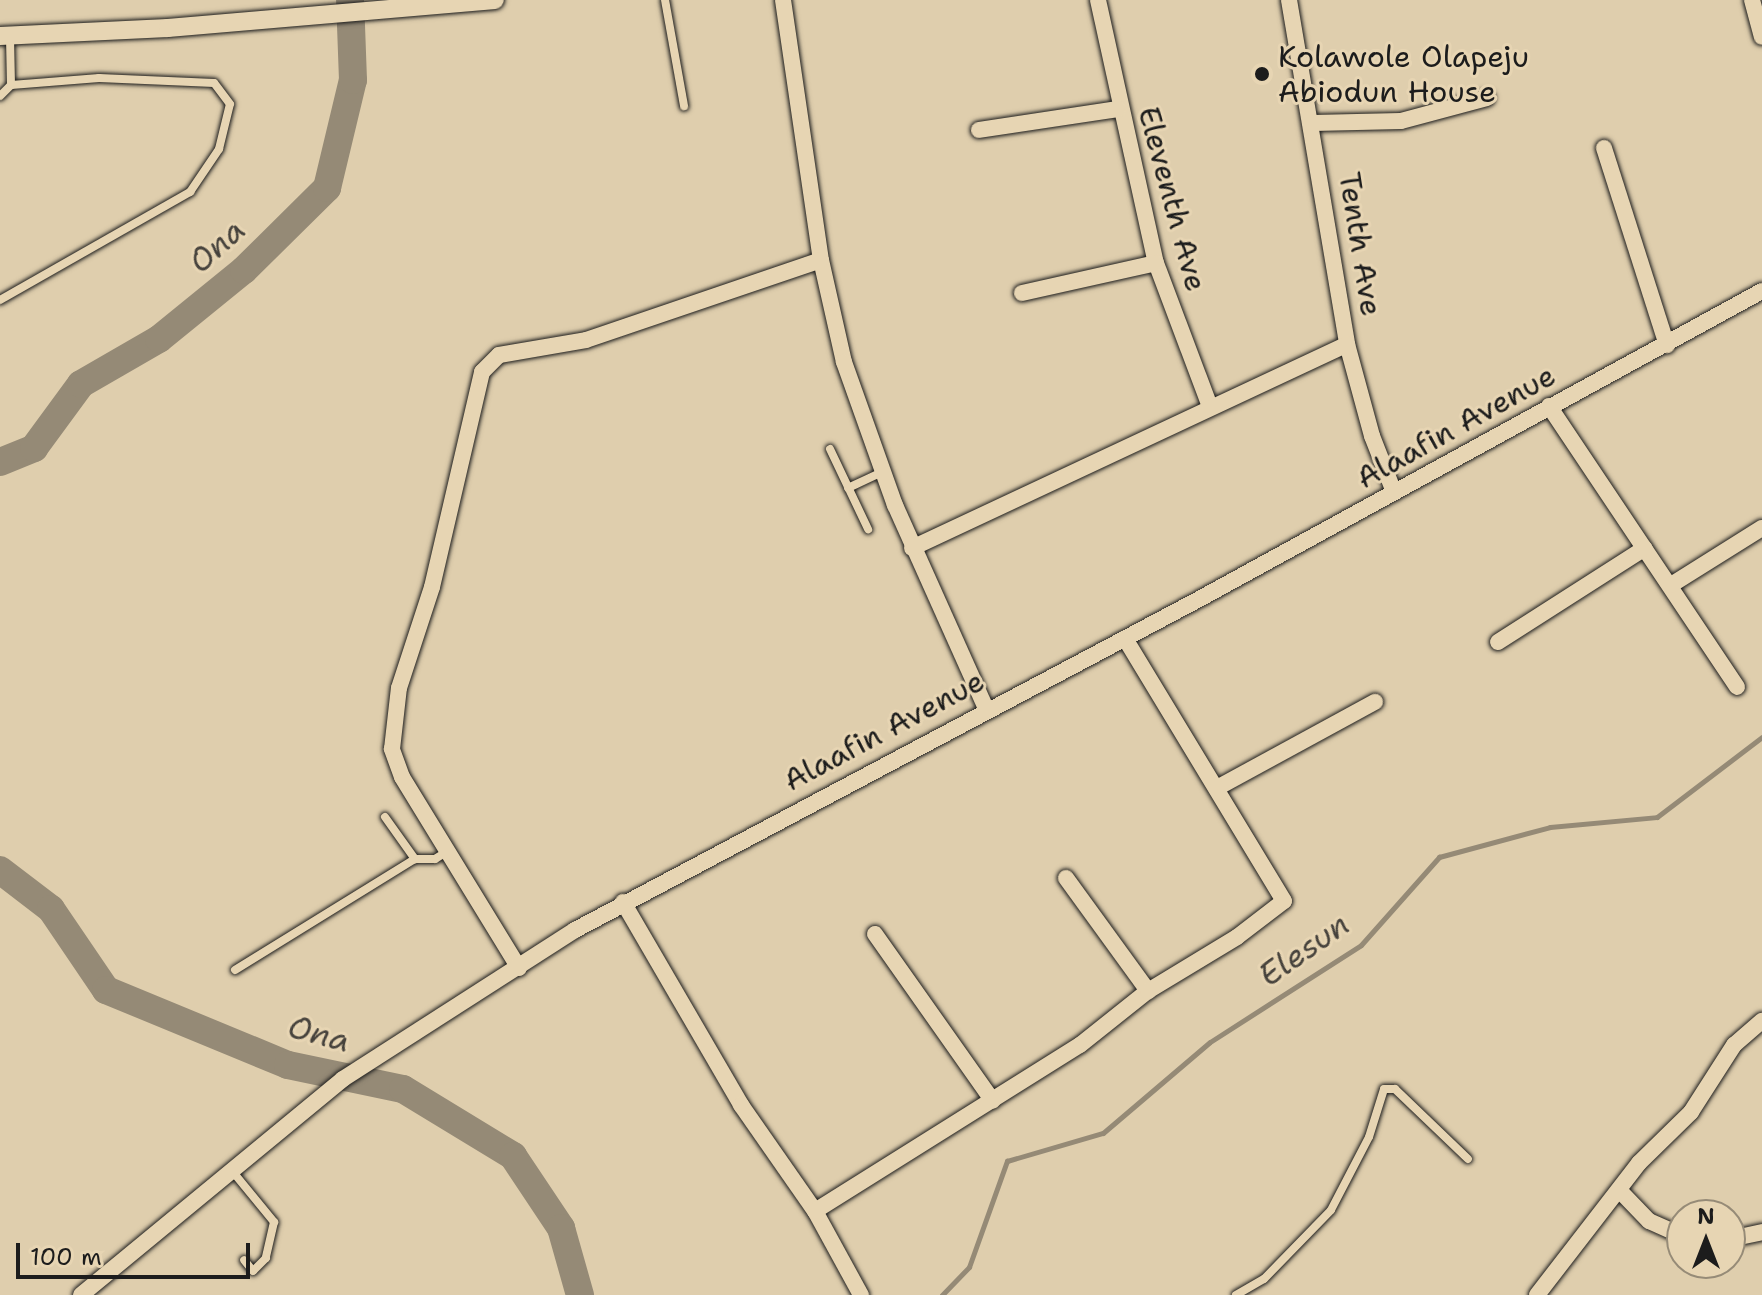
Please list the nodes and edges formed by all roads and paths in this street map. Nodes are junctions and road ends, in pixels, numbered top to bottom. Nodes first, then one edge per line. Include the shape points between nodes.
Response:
1 (495, 0) edge
2 (665, 0) edge
3 (783, 0) edge
4 (1098, 0) edge
5 (1289, 0) edge
6 (1752, 0) edge
7 (5, 36) edge
8 (1762, 37) edge
9 (11, 85) junction
10 (0, 96) edge
11 (1487, 98) dead end
12 (684, 106) dead end
13 (1118, 109) junction
14 (1313, 123) junction
15 (979, 130) dead end
16 (1604, 148) dead end
17 (821, 260) junction
18 (1156, 263) junction
19 (1762, 291) edge
20 (1022, 293) dead end
21 (0, 300) edge
22 (1347, 344) junction
23 (1667, 345) junction
24 (1549, 406) junction
25 (1210, 407) junction
26 (830, 449) dead end
27 (882, 472) junction
28 (848, 488) junction
29 (1394, 492) junction
30 (1762, 528) edge
31 (868, 529) dead end
32 (912, 548) junction
33 (1645, 548) junction
34 (1671, 585) junction
35 (1125, 638) junction
36 (1498, 642) dead end
37 (1737, 687) dead end
38 (1375, 702) dead end
39 (986, 708) junction
40 (1217, 788) junction
41 (385, 817) dead end
42 (446, 852) junction
43 (415, 859) junction
44 (1066, 878) dead end
45 (623, 902) junction
46 (875, 934) dead end
47 (519, 968) junction
48 (235, 970) dead end
49 (1148, 991) junction
50 (1762, 1021) edge
51 (993, 1101) junction
52 (1468, 1159) dead end
53 (233, 1172) junction
54 (1620, 1191) junction
55 (815, 1211) junction
56 (1666, 1229) edge
57 (244, 1260) dead end
58 (81, 1295) edge
59 (861, 1295) edge
60 (1236, 1295) edge
61 (1537, 1295) edge

1 - 7 street
2 - 12 lane
3 - 17 street
4 - 13 street, Eleventh Ave
5 - 14 street, Tenth Ave
6 - 8 street
7 - 9 lane
9 - 10 lane
9 - 21 lane via 99,78 214,83 230,104 219,149 190,192
11 - 14 street via 1401,121
13 - 15 street
13 - 18 street, Eleventh Ave
14 - 22 street, Tenth Ave
16 - 23 street
17 - 27 street via 844,362
17 - 42 street via 586,340 499,355 482,372 432,587 399,688 393,725 392,749 402,777
18 - 20 street
18 - 25 street, Eleventh Ave
19 - 23 street, Alaafin Avenue
22 - 25 street
22 - 29 street, Tenth Ave via 1372,436
23 - 24 street, Alaafin Avenue
24 - 29 street, Alaafin Avenue
24 - 33 street
25 - 32 street
26 - 28 lane
27 - 28 lane
27 - 32 street
28 - 31 lane
29 - 35 street, Alaafin Avenue
30 - 34 street
32 - 39 street
33 - 34 street
33 - 36 street
34 - 37 street
35 - 39 street, Alaafin Avenue
35 - 40 street
38 - 40 street
39 - 45 street, Alaafin Avenue
40 - 49 street via 1284,901 1237,937
41 - 43 lane
42 - 43 lane via 435,859
42 - 47 street
43 - 48 lane
44 - 49 street
45 - 47 street, Alaafin Avenue
45 - 55 street via 741,1105
46 - 51 street
47 - 53 street, Alaafin Avenue via 343,1079
49 - 51 street via 1080,1045
50 - 54 street via 1734,1045 1691,1112 1639,1163
51 - 55 street
52 - 60 lane via 1395,1089 1384,1089 1369,1137 1331,1210 1264,1279
53 - 57 lane via 274,1222 266,1258 253,1271
53 - 58 street, Alaafin Avenue
54 - 56 street via 1649,1221
54 - 61 street
55 - 59 street

